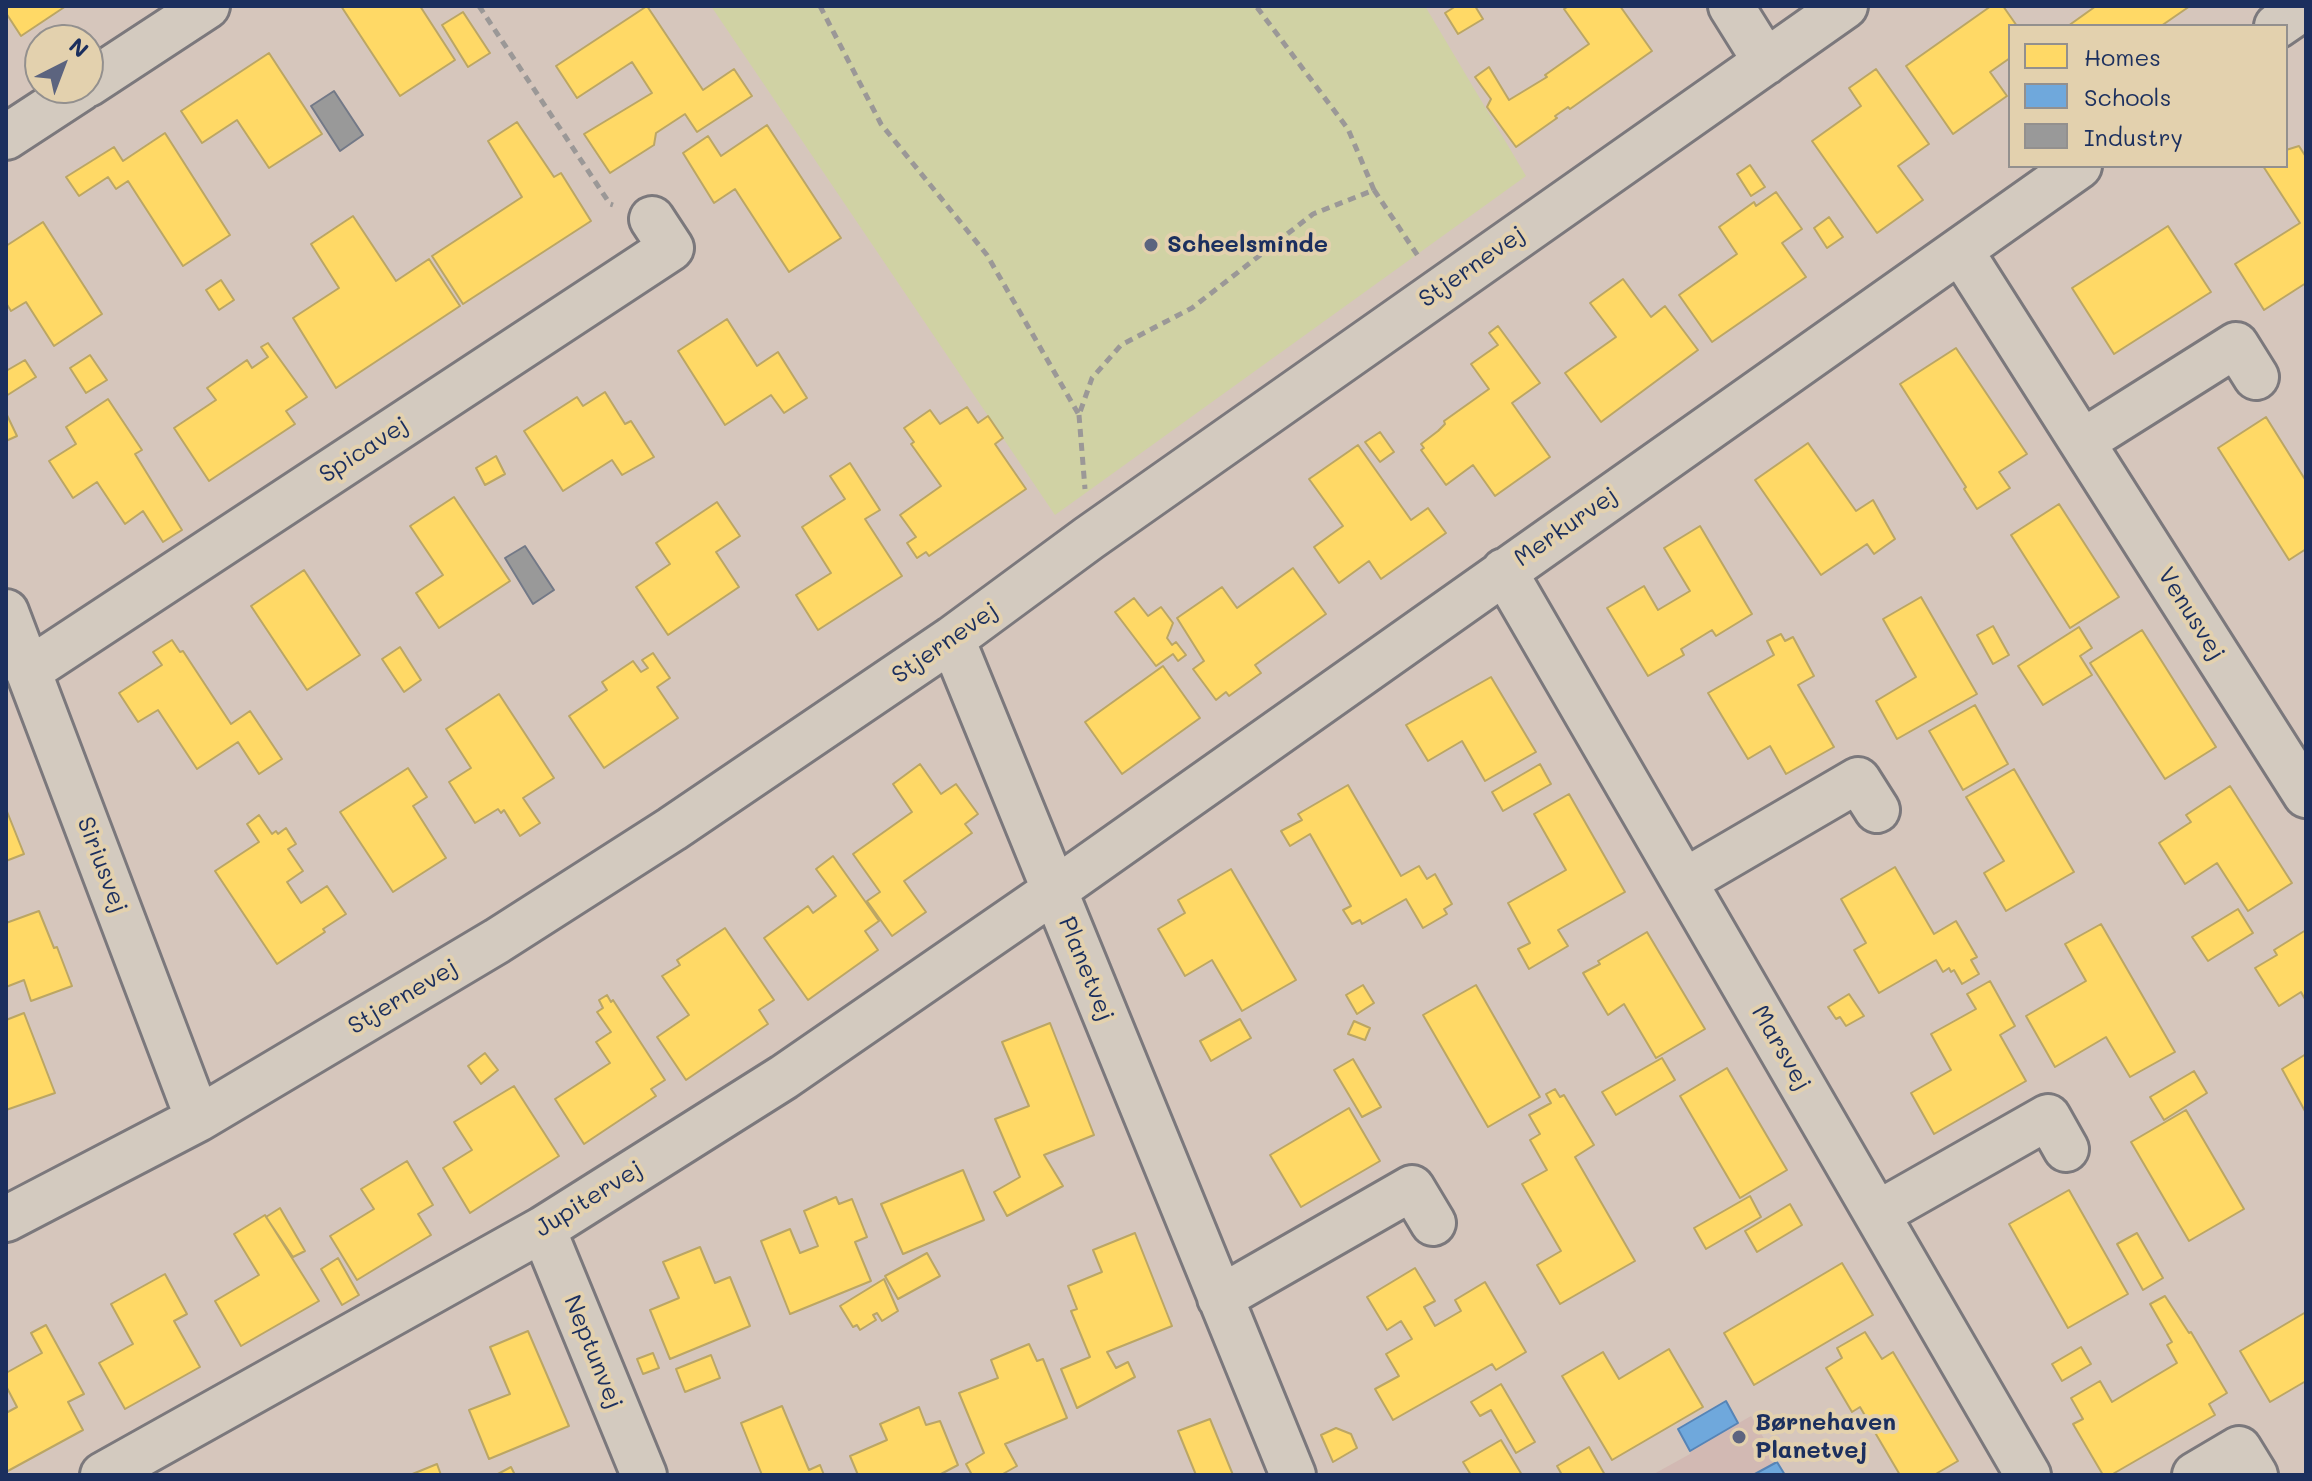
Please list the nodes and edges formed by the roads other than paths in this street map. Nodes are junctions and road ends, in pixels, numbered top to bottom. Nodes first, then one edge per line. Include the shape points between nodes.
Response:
1 (207, 6) edge
2 (1731, 6) edge
3 (1845, 6) edge
4 (2306, 6) edge
5 (2280, 24) edge
6 (1766, 62) junction
7 (104, 74) edge
8 (57, 104) edge
9 (6, 137) edge
10 (2076, 168) edge
11 (652, 219) road end
12 (1960, 250) junction
13 (2256, 377) dead end
14 (2082, 442) junction
15 (1504, 571) junction
16 (6, 612) edge
17 (952, 639) junction
18 (28, 671) junction
19 (2304, 789) edge
20 (1877, 810) dead end
21 (1685, 881) junction
22 (1055, 890) junction
23 (198, 1119) junction
24 (2066, 1149) dead end
25 (1877, 1214) junction
26 (6, 1219) edge
27 (1433, 1223) dead end
28 (543, 1229) junction
29 (1220, 1298) junction
30 (103, 1475) edge
31 (644, 1475) edge
32 (1293, 1475) edge
33 (2028, 1475) edge
34 (2195, 1475) edge
35 (2255, 1475) edge

1 - 7 street
2 - 6 street
3 - 6 street, Stjernevej
4 - 5 street
6 - 17 street, Stjernevej
8 - 9 street
10 - 12 street, Merkurvej
11 - 18 street, Spicavej via 671,248
12 - 14 street, Venusvej
12 - 15 street, Merkurvej
13 - 14 street via 2236,345
14 - 19 street, Venusvej
15 - 21 street, Marsvej
15 - 22 street, Merkurvej
16 - 18 street, Siriusvej
17 - 22 street, Planetvej
17 - 23 street, Stjernevej via 506,935
18 - 23 street, Siriusvej
20 - 21 street via 1858,780
21 - 25 street, Marsvej
22 - 28 street, Jupitervej via 784,1077
22 - 29 street, Planetvej
23 - 26 street, Stjernevej
24 - 25 street via 2048,1117
25 - 33 street, Marsvej
27 - 29 street via 1412,1188
28 - 30 street, Jupitervej
28 - 31 street, Neptunvej
29 - 32 street, Planetvej
34 - 35 street via 2239,1449

